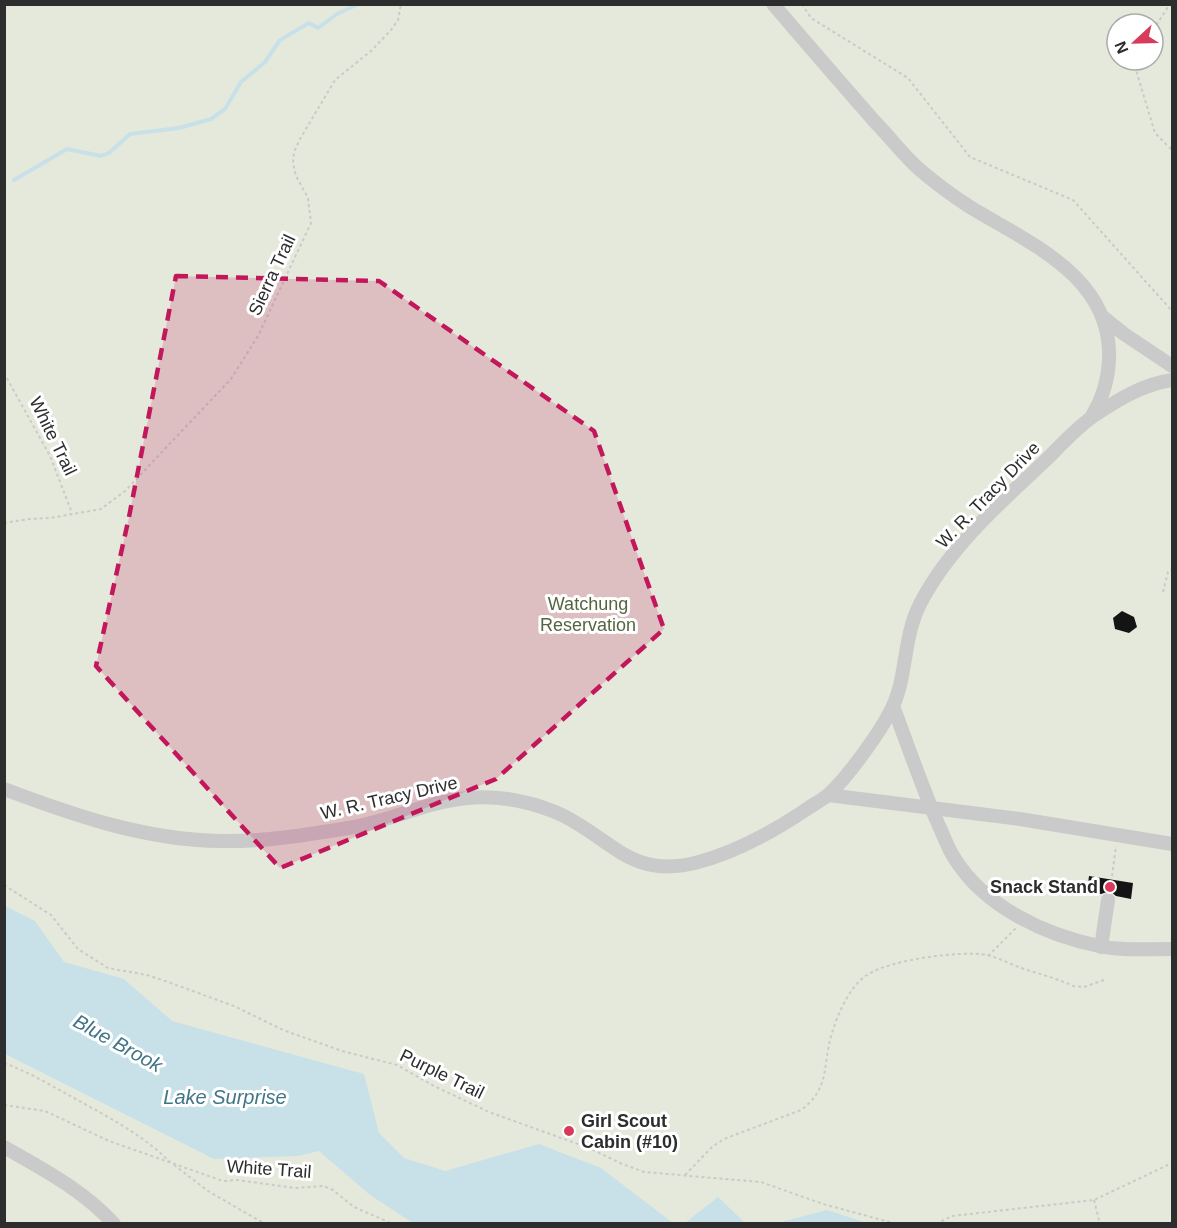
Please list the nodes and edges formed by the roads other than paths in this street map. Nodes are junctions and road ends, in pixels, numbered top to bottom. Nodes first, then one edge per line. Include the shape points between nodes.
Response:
1 (773, 4) edge
2 (1103, 318) junction
3 (1173, 366) edge
4 (1173, 380) edge
5 (1091, 417) junction
6 (893, 706) junction
7 (4, 789) edge
8 (828, 795) junction
9 (932, 809) junction
10 (1173, 844) edge
11 (1108, 900) dead end
12 (1101, 947) junction
13 (1173, 949) edge
14 (4, 1147) edge
15 (114, 1224) edge

1 - 2 street, W. R. Tracy Drive via 918,168 968,206 1064,265 1084,286
2 - 3 street, W. R. Tracy Drive
2 - 5 street, W. R. Tracy Drive via 1110,350 1109,369 1101,403
4 - 5 street, W. R. Tracy Drive via 1138,390
5 - 6 street, W. R. Tracy Drive via 1011,493 940,571 912,621
6 - 8 street, W. R. Tracy Drive via 854,765
6 - 9 street
7 - 8 street, W. R. Tracy Drive via 123,828 219,841 274,839 373,824 465,798 509,800 567,818 639,862 671,866 707,859 745,844 785,824
8 - 9 street
9 - 10 street
9 - 12 street via 954,858 974,885 996,903 1025,920
11 - 12 street
12 - 13 street
14 - 15 street via 60,1178

